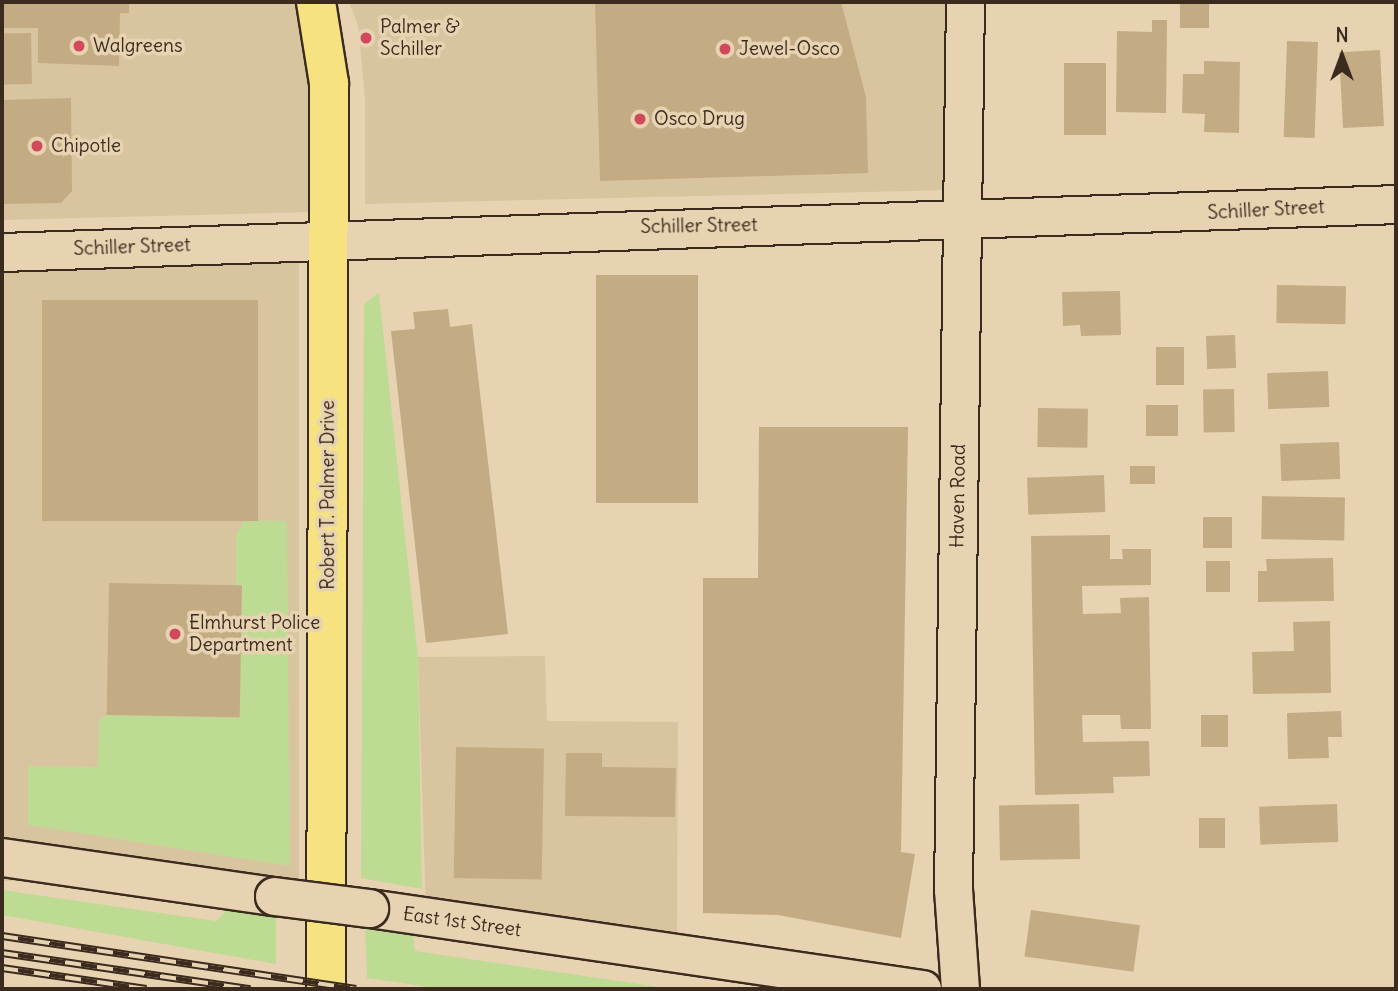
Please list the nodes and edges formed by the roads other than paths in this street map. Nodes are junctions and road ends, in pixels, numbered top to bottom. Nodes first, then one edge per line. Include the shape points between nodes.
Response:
1 (316, 2) edge
2 (965, 2) edge
3 (1396, 204) edge
4 (962, 220) junction
5 (328, 239) junction
6 (2, 251) edge
7 (2, 857) edge
8 (326, 989) edge
9 (922, 989) edge
10 (960, 989) edge

1 - 5 main road, Robert T. Palmer Drive via 329,83
2 - 4 street, Haven Road
3 - 4 street, Schiller Street
4 - 5 street, Schiller Street
4 - 10 street, Haven Road via 953,890
5 - 6 street, Schiller Street
5 - 8 main road, Robert T. Palmer Drive
7 - 9 street, East 1st Street, bridge

